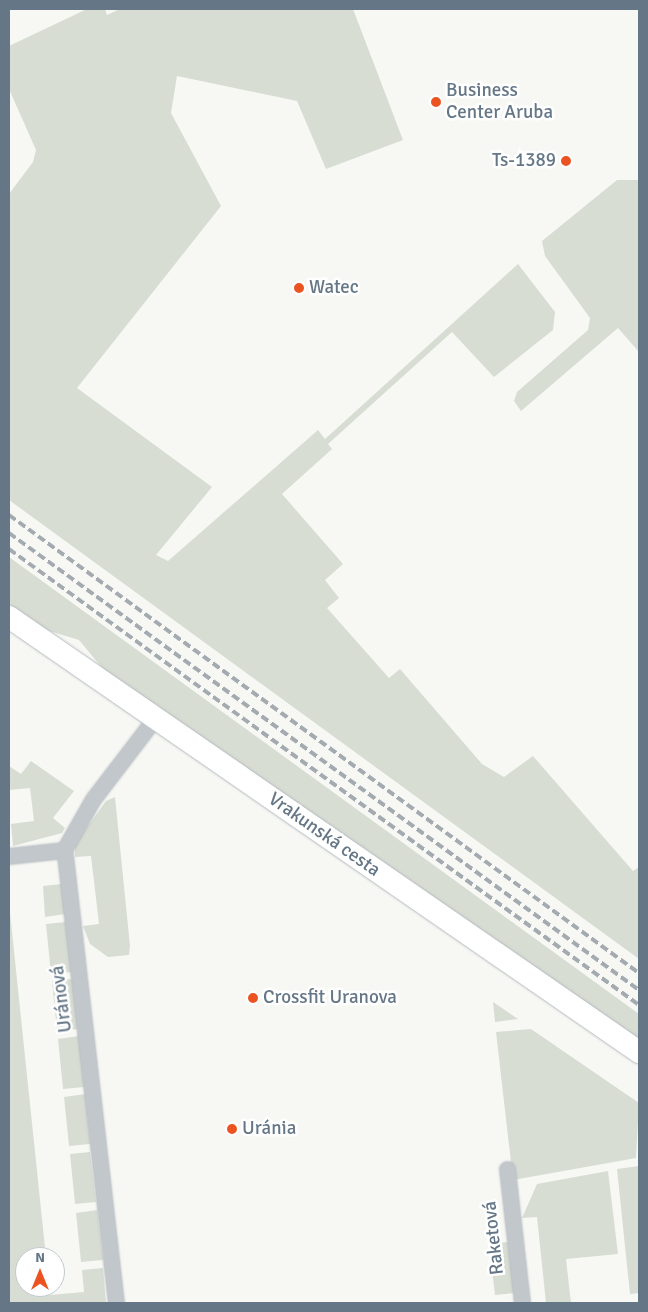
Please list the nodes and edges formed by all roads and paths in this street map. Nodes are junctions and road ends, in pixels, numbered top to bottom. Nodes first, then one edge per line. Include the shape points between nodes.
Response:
1 (9, 617) edge
2 (155, 718) junction
3 (64, 850) junction
4 (9, 856) edge
5 (639, 1052) edge
6 (507, 1169) dead end
7 (116, 1303) edge
8 (522, 1303) edge

1 - 2 main road, Vrakunská cesta
2 - 3 street via 93,799
2 - 5 main road, Vrakunská cesta
3 - 4 street
3 - 7 street, Uránová
6 - 8 street, Raketová

